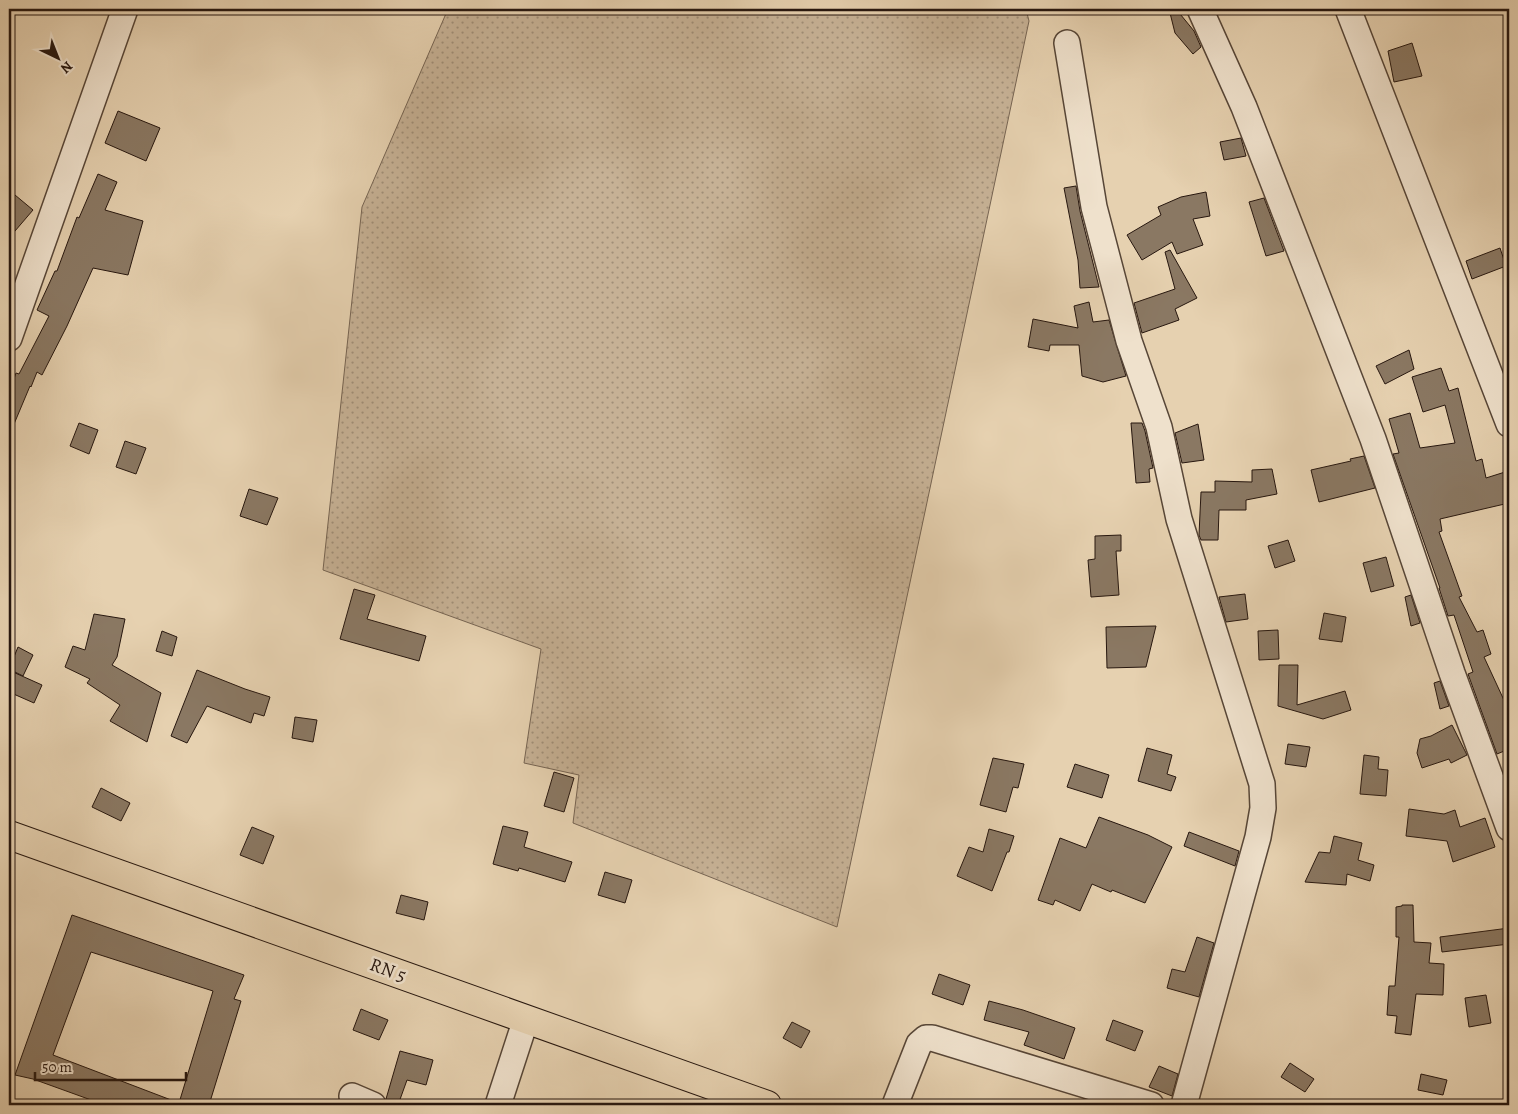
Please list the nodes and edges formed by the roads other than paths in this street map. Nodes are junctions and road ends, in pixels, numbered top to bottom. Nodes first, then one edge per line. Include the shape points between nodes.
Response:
1 (125, 9) edge
2 (1200, 9) edge
3 (1348, 9) edge
4 (1067, 42) dead end
5 (9, 338) edge
6 (1509, 424) edge
7 (1509, 828) edge
8 (9, 836) edge
9 (526, 1019) junction
10 (498, 1105) edge
11 (767, 1105) edge
12 (895, 1105) edge
13 (1151, 1105) edge
14 (1184, 1105) edge

1 - 5 street
2 - 7 street via 1244,107 1373,439 1452,673
3 - 6 street
4 - 14 street via 1094,207 1129,341 1159,427 1179,519 1262,784 1264,808 1258,836
8 - 9 main road, RN 5 / RN 5
9 - 10 street
9 - 11 main road, RN 5 / RN 5
12 - 13 street via 919,1044 926,1038 932,1038

